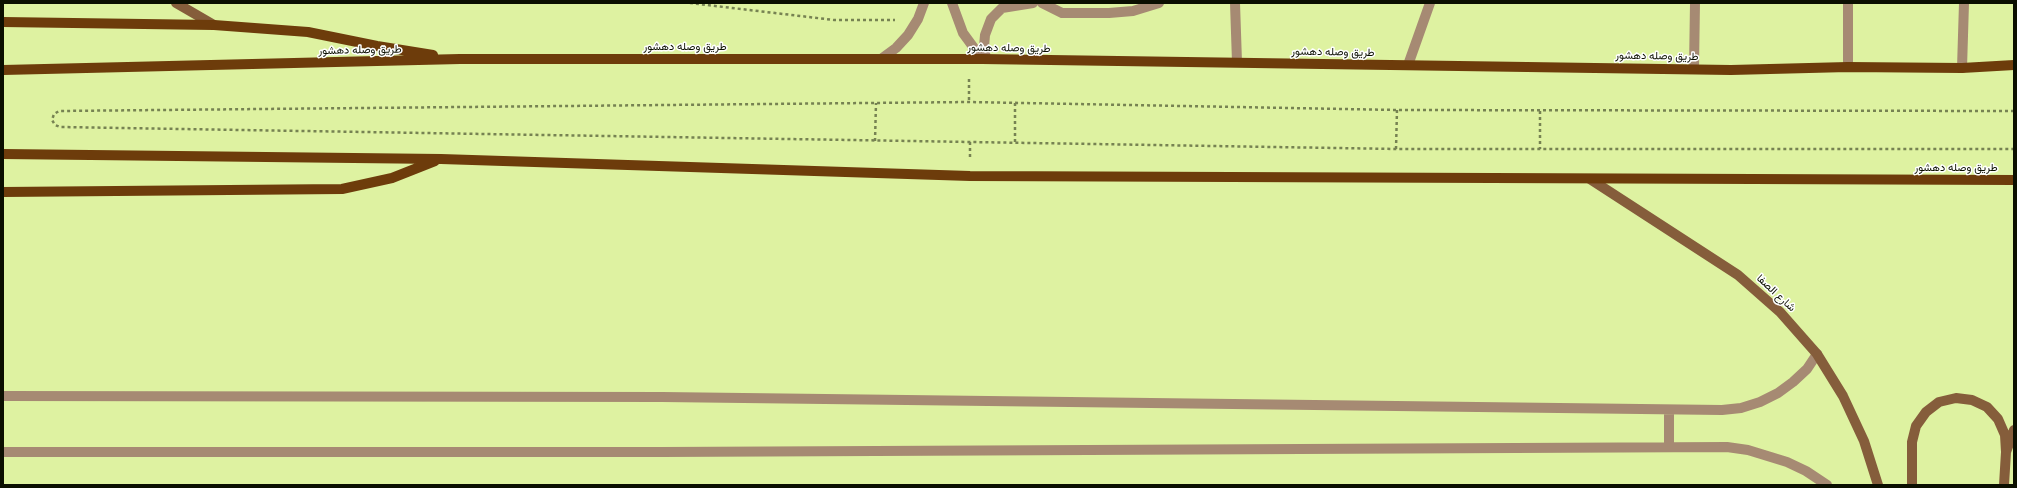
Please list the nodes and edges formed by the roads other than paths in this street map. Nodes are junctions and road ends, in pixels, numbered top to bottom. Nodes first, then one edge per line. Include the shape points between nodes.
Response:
1 (176, 3) edge
2 (924, 3) edge
3 (952, 3) edge
4 (1033, 3) edge
5 (1042, 3) edge
6 (1159, 3) edge
7 (1235, 3) edge
8 (1430, 3) edge
9 (1695, 3) edge
10 (1848, 3) edge
11 (1964, 3) edge
12 (3, 22) edge
13 (214, 25) junction
14 (460, 59) junction
15 (881, 59) junction
16 (984, 59) junction
17 (1237, 62) junction
18 (1408, 64) junction
19 (2014, 65) edge
20 (1848, 67) junction
21 (1694, 68) junction
22 (1962, 68) junction
23 (3, 70) edge
24 (3, 154) edge
25 (441, 159) junction
26 (1590, 179) junction
27 (2014, 180) edge
28 (3, 192) edge
29 (1817, 354) junction
30 (3, 396) edge
31 (1669, 410) junction
32 (2014, 430) edge
33 (1670, 447) junction
34 (3, 452) edge
35 (2006, 452) junction
36 (1827, 485) edge
37 (1878, 485) edge
38 (1912, 485) edge
39 (2004, 485) edge

1 - 13 street
2 - 15 street via 908,35
3 - 16 street via 963,33
4 - 16 street via 1002,8 991,18 985,35
5 - 6 street via 1062,13 1109,13 1134,11
7 - 17 street
8 - 18 street
9 - 21 street
10 - 20 street
11 - 22 street
12 - 13 main road
13 - 14 main road via 308,32
14 - 15 main road, طريق وصله دهشور
14 - 23 main road, طريق وصله دهشور
15 - 16 main road, طريق وصله دهشور
16 - 17 main road, طريق وصله دهشور
17 - 18 main road, طريق وصله دهشور
18 - 21 main road, طريق وصله دهشور
19 - 22 main road, طريق وصله دهشور
20 - 21 main road, طريق وصله دهشور
20 - 22 main road, طريق وصله دهشور
24 - 25 main road, طريق وصله دهشور
25 - 26 main road, طريق وصله دهشور via 970,176
25 - 28 main road via 392,178 342,189
26 - 27 main road, طريق وصله دهشور
26 - 29 street, شارع الصفا via 1738,275 1780,312
29 - 31 street via 1794,382 1760,402 1742,408 1722,410
29 - 37 street, شارع الصفا via 1846,402 1864,441
30 - 31 street via 662,397
31 - 33 street
32 - 35 street
33 - 34 street
33 - 36 street via 1727,447 1748,450 1787,462
35 - 38 street via 2005,435 1998,419 1987,407 1972,400 1956,398 1939,402 1926,412 1916,426 1912,442
35 - 39 street

